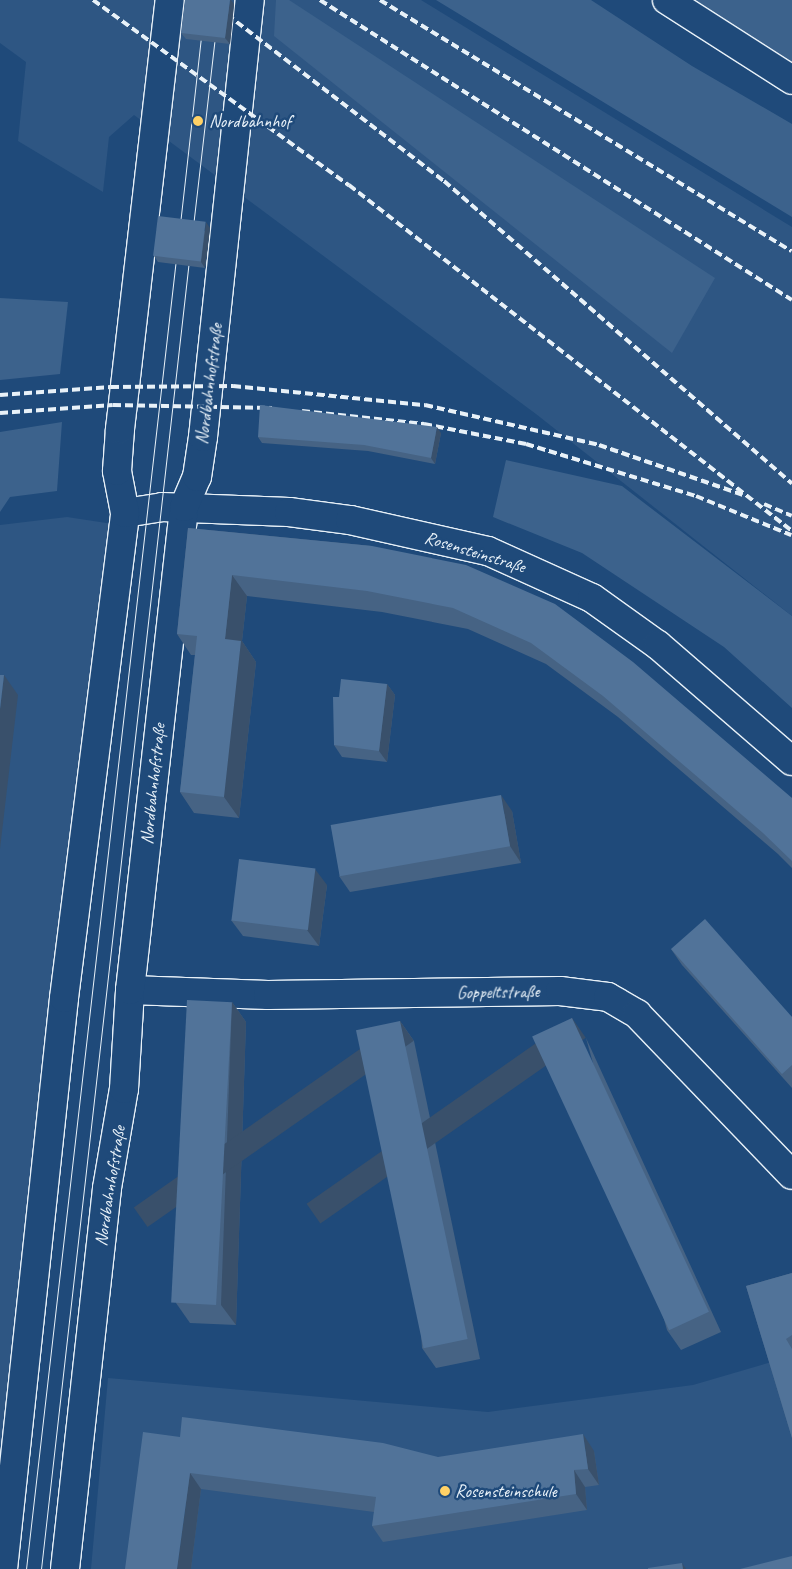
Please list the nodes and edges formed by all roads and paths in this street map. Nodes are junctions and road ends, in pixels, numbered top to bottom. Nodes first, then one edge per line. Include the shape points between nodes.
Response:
1 (170, 0) edge
2 (250, 0) edge
3 (667, 0) edge
4 (792, 80) edge
5 (184, 507) junction
6 (125, 513) junction
7 (792, 762) edge
8 (130, 990) junction
9 (792, 1175) edge
10 (3, 1569) edge
11 (65, 1569) edge

1 - 6 street via 120,429 117,471
2 - 5 street, Nordbahnhofstraße via 203,437 197,477
3 - 4 street
5 - 6 street, Rosensteinstraße
5 - 7 street, Rosensteinstraße via 263,510 350,520 488,552 528,566 592,598 658,645
5 - 8 street, Nordbahnhofstraße
6 - 10 street via 64,998
8 - 9 street, Goppeltstraße via 268,995 560,991 608,998 637,1014
8 - 11 street, Nordbahnhofstraße via 124,1089 107,1188

